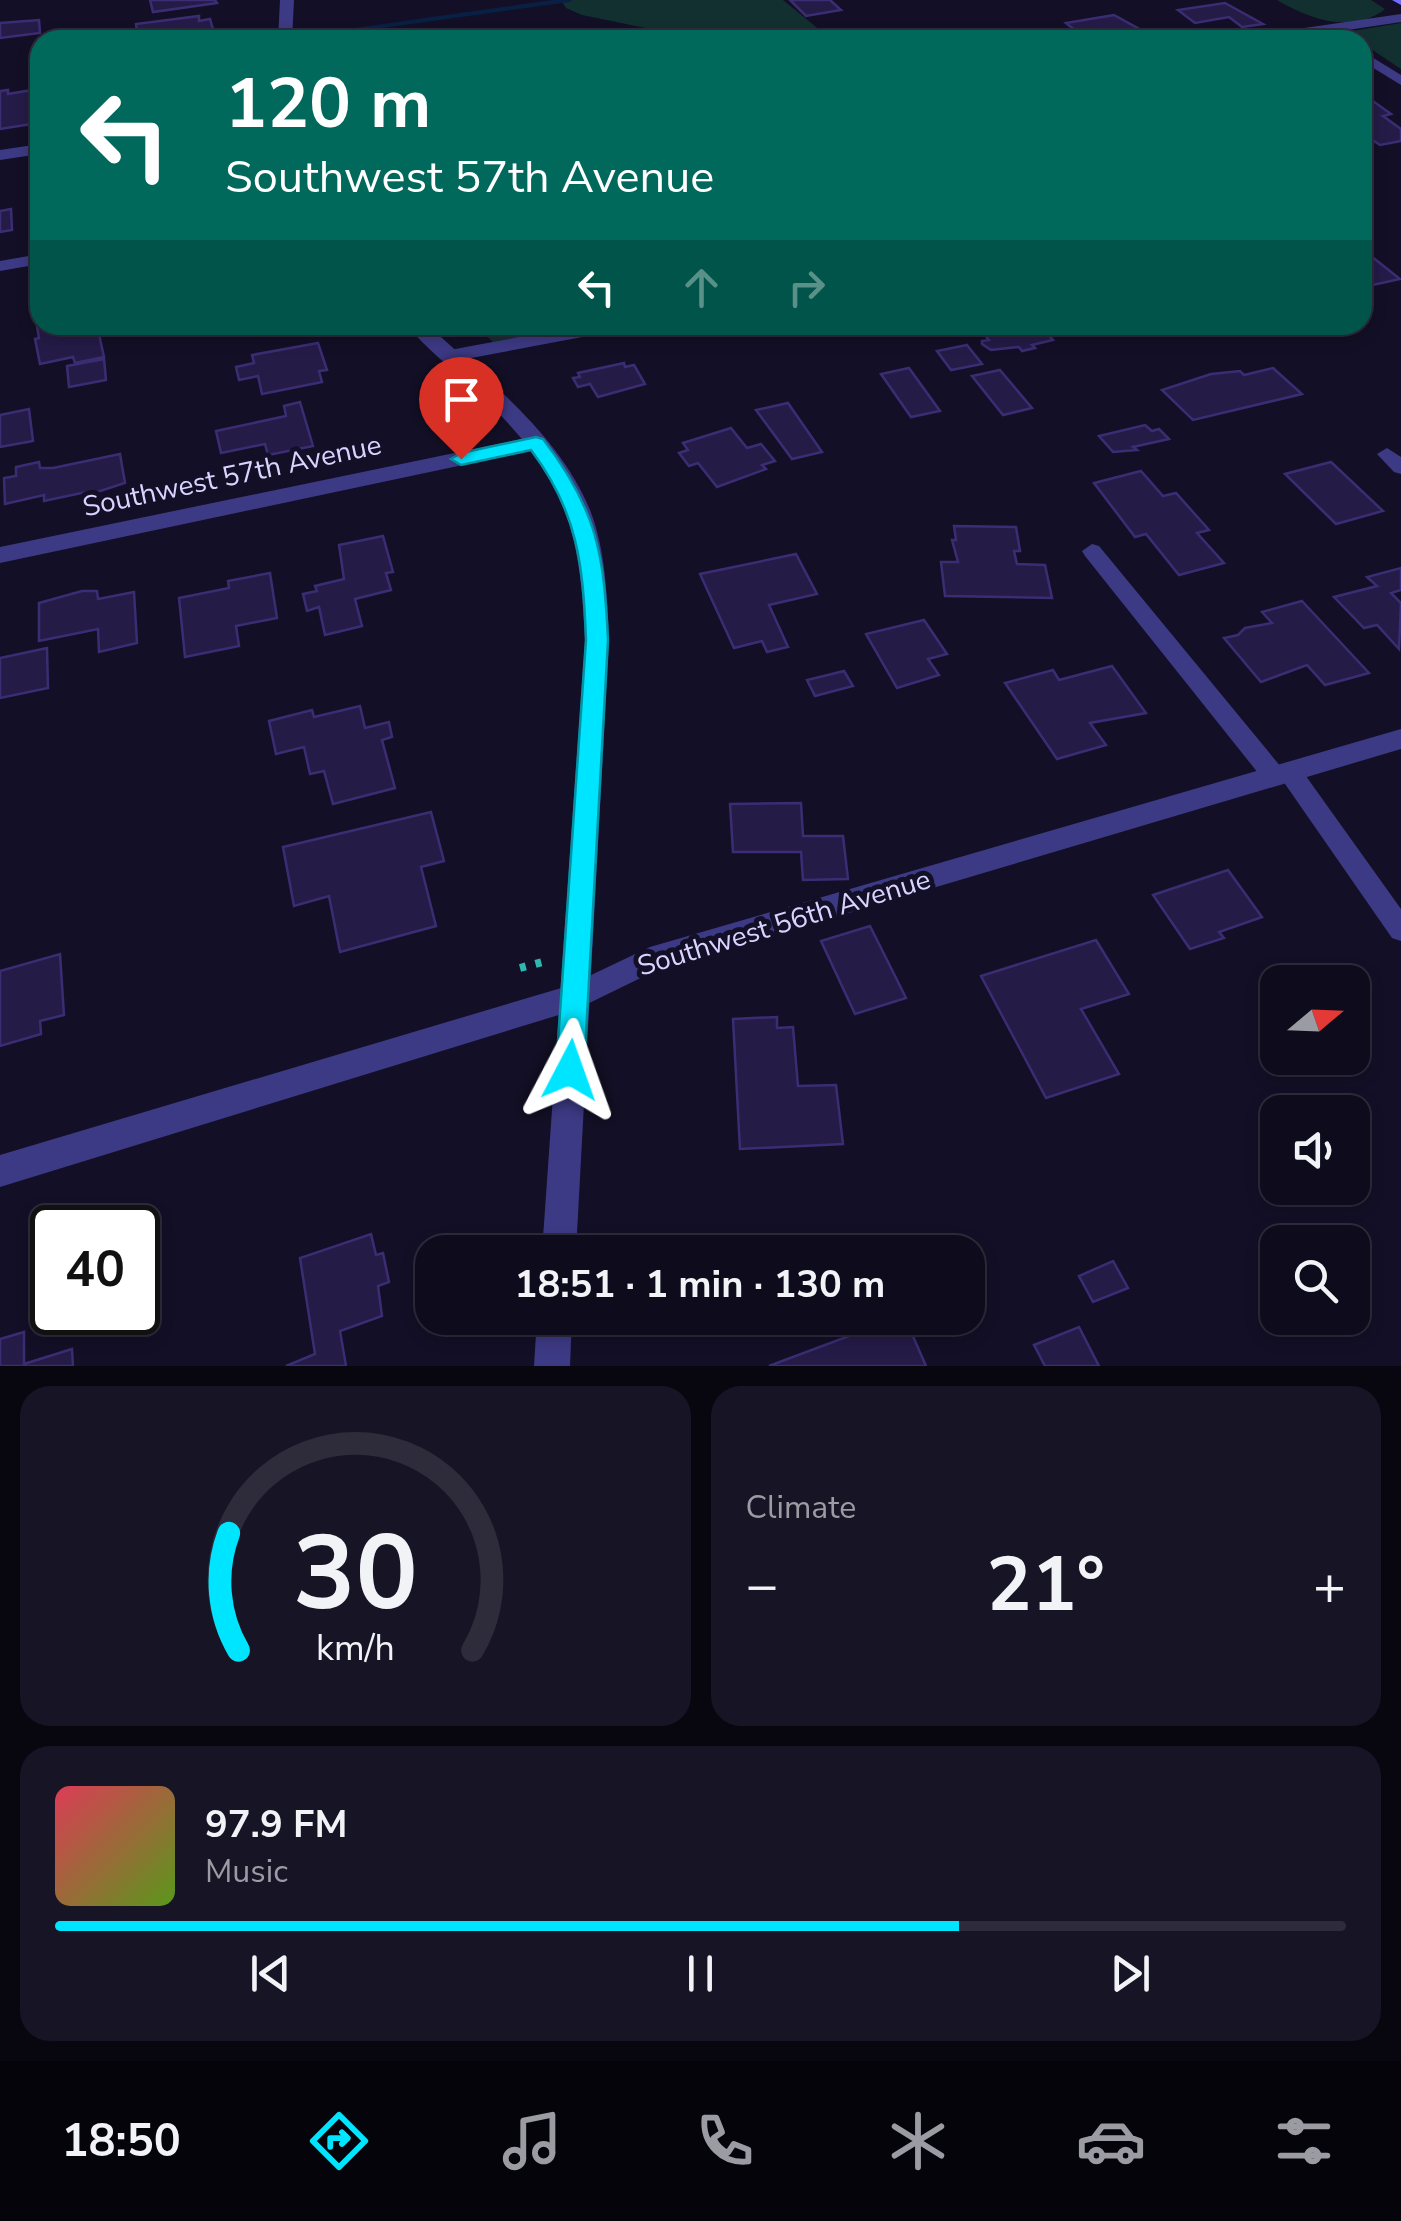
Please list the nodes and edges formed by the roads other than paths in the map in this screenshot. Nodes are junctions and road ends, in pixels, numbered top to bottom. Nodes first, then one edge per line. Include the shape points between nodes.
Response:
1 (286, 0) edge
2 (1401, 18) edge
3 (1324, 29) joint
4 (285, 30) edge
5 (1317, 30) edge
6 (1372, 62) edge
7 (1401, 81) edge
8 (30, 150) edge
9 (0, 155) edge
10 (30, 261) edge
11 (0, 266) edge
12 (428, 335) edge
13 (561, 335) edge
14 (450, 356) junction
15 (536, 443) junction
16 (1092, 552) dead end
17 (0, 556) edge
18 (1401, 739) edge
19 (1282, 774) junction
20 (1401, 930) edge
21 (575, 997) junction
22 (0, 1171) edge
23 (560, 1235) edge
24 (554, 1335) edge
25 (552, 1366) edge

1 - 4 street
2 - 3 street
3 - 5 street
6 - 7 lane
8 - 9 street
10 - 11 street
12 - 14 street
13 - 14 street
14 - 15 street
15 - 17 street, Southwest 57th Avenue
15 - 21 street via 579,511 594,572 597,640
16 - 19 lane
18 - 19 street, Southwest 56th Avenue
19 - 20 lane
19 - 21 street, Southwest 56th Avenue via 650,960
21 - 22 street, Southwest 56th Avenue
21 - 23 street
24 - 25 street

